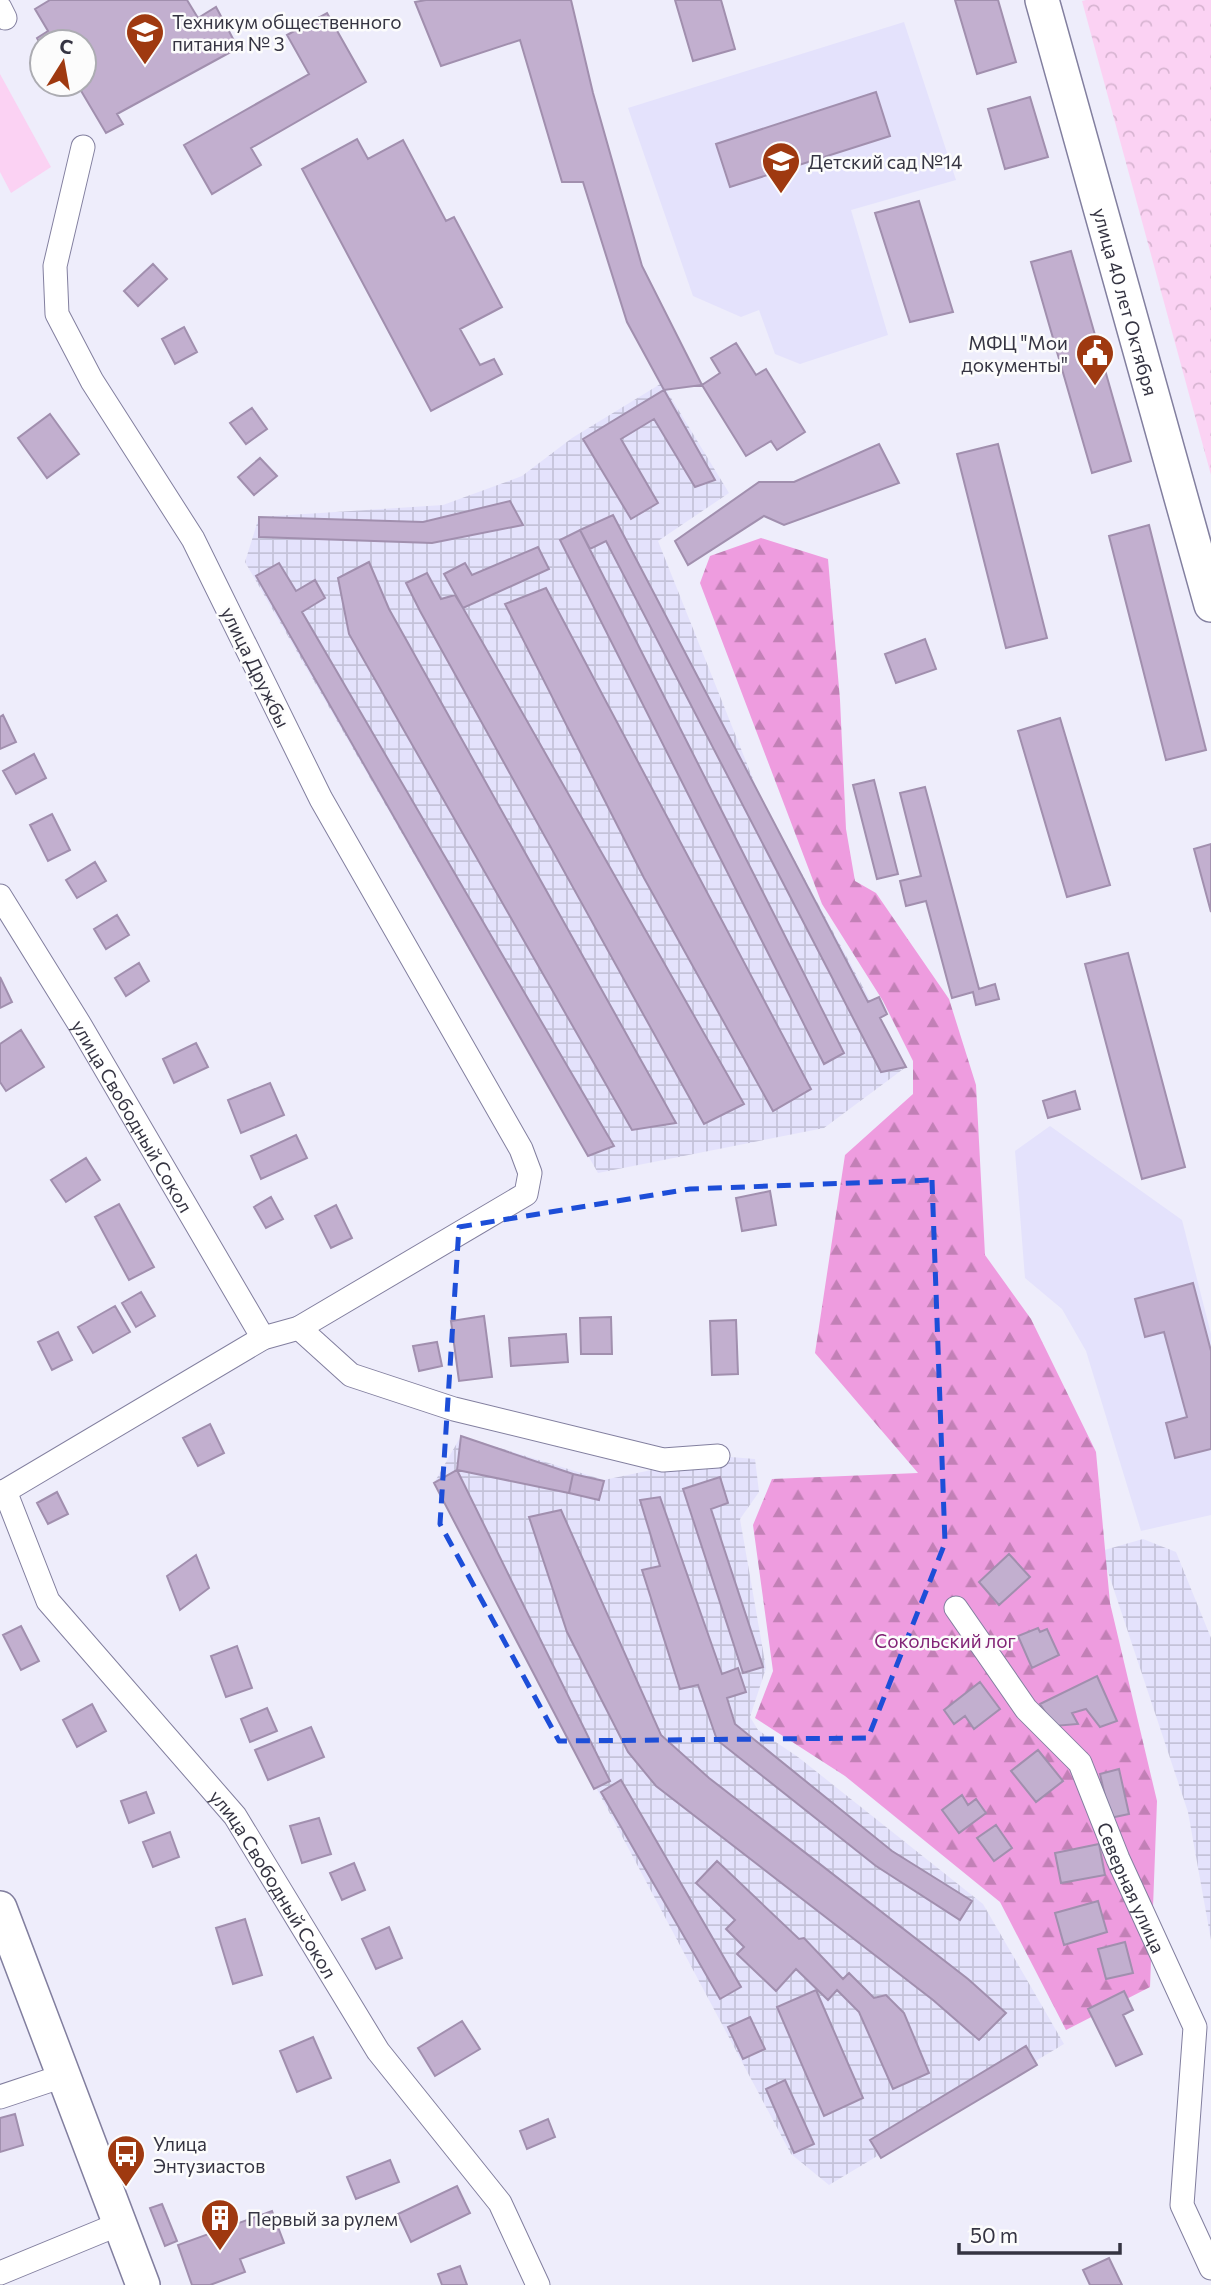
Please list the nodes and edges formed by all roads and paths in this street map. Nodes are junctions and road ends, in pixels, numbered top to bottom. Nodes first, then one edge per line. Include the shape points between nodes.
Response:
1 (1042, 0) edge
2 (83, 147) dead end
3 (1211, 605) edge
4 (0, 895) edge
5 (299, 1328) junction
6 (263, 1338) junction
7 (718, 1456) dead end
8 (3, 1492) edge
9 (956, 1608) dead end
10 (0, 1908) edge
11 (63, 2076) junction
12 (0, 2097) edge
13 (119, 2224) junction
14 (1211, 2268) edge
15 (0, 2273) edge
16 (143, 2285) edge
17 (538, 2285) edge

1 - 3 street, улица 40 лет Октября
2 - 5 street, улица Дружбы via 55,266 57,314 92,381 193,539 321,799 521,1149 530,1173 526,1194
4 - 6 street, улица Свободный Сокол
5 - 6 street
5 - 7 street via 351,1375 454,1409 663,1460
6 - 8 street
8 - 17 street, улица Свободный Сокол via 48,1601 235,1816 378,2051 500,2203
9 - 14 street, Северная улица via 1026,1709 1080,1763 1118,1859 1195,2027 1182,2205
10 - 11 street
11 - 12 street
11 - 13 street
13 - 15 street
13 - 16 street

